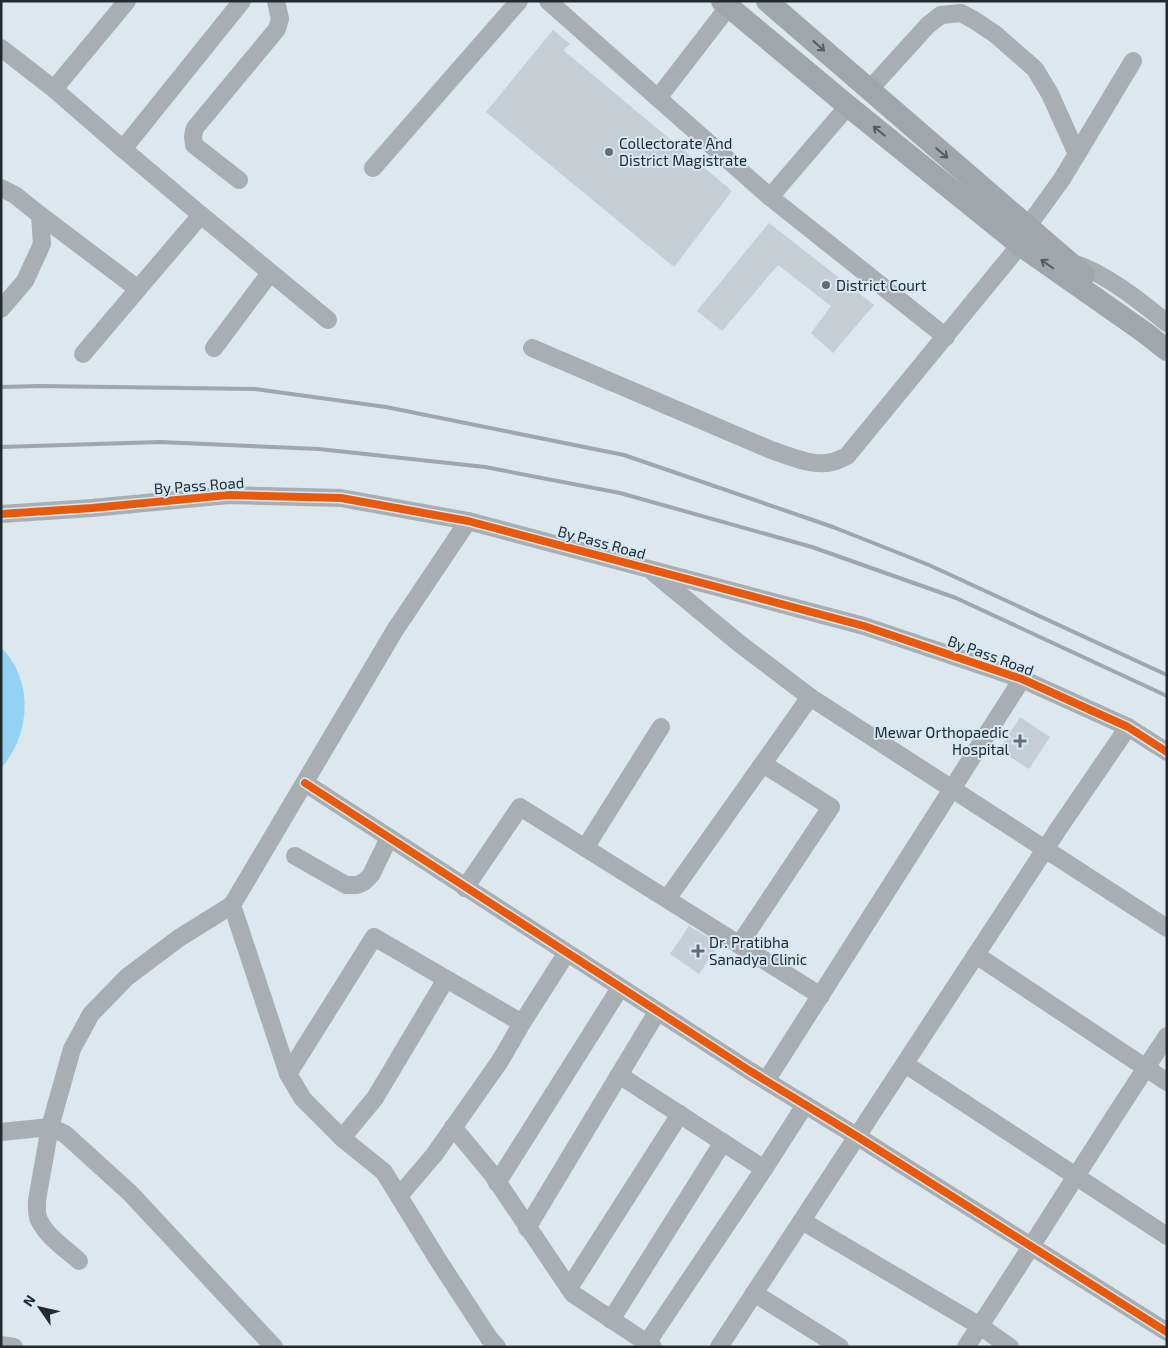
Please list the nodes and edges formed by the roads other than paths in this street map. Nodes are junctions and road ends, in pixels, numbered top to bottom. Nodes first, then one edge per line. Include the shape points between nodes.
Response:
1 (127, 1) edge
2 (242, 1) edge
3 (276, 1) edge
4 (519, 1) edge
5 (548, 1) edge
6 (731, 5) edge
7 (780, 6) edge
8 (767, 39) junction
9 (1, 48) edge
10 (1133, 61) dead end
11 (54, 89) junction
12 (869, 90) junction
13 (658, 98) junction
14 (848, 106) junction
15 (123, 149) junction
16 (1078, 154) junction
17 (373, 168) dead end
18 (239, 180) dead end
19 (957, 180) junction
20 (1, 188) edge
21 (770, 197) junction
22 (40, 215) junction
23 (201, 215) junction
24 (1024, 236) junction
25 (1070, 262) junction
26 (270, 272) junction
27 (138, 289) junction
28 (1084, 289) junction
29 (1, 309) edge
30 (328, 320) dead end
31 (1167, 322) edge
32 (1144, 332) junction
33 (946, 337) junction
34 (214, 348) dead end
35 (532, 348) dead end
36 (1167, 350) edge
37 (84, 354) dead end
38 (1167, 363) edge
39 (1, 514) edge
40 (468, 520) junction
41 (649, 569) junction
42 (1022, 679) junction
43 (810, 696) junction
44 (661, 727) dead end
45 (1128, 728) junction
46 (1167, 752) edge
47 (763, 764) junction
48 (305, 783) junction
49 (952, 789) junction
50 (389, 838) junction
51 (585, 848) junction
52 (1046, 849) junction
53 (295, 856) dead end
54 (464, 888) junction
55 (667, 899) junction
56 (232, 905) junction
57 (1167, 928) edge
58 (739, 945) junction
59 (566, 954) junction
60 (976, 955) junction
61 (446, 979) junction
62 (620, 988) junction
63 (820, 996) junction
64 (657, 1012) junction
65 (522, 1023) junction
66 (1167, 1036) edge
67 (905, 1064) junction
68 (1146, 1068) junction
69 (288, 1074) junction
70 (620, 1075) junction
71 (766, 1081) junction
72 (1167, 1082) edge
73 (806, 1105) junction
74 (680, 1114) junction
75 (50, 1127) junction
76 (453, 1127) junction
77 (1, 1132) edge
78 (858, 1137) junction
79 (342, 1138) junction
80 (723, 1142) junction
81 (764, 1169) junction
82 (1076, 1176) junction
83 (498, 1183) junction
84 (399, 1196) junction
85 (802, 1221) junction
86 (528, 1228) junction
87 (1167, 1236) edge
88 (1032, 1247) junction
89 (79, 1262) dead end
90 (569, 1288) junction
91 (754, 1293) junction
92 (611, 1320) junction
93 (980, 1326) junction
94 (1167, 1332) edge
95 (1, 1345) edge
96 (650, 1345) edge
97 (14, 1347) edge
98 (274, 1347) edge
99 (497, 1347) edge
100 (719, 1347) edge
101 (840, 1347) edge
102 (966, 1347) edge
103 (1010, 1347) edge

1 - 11 street
2 - 15 street
3 - 18 street via 280,18 277,30 195,128 193,136 194,145
4 - 17 street
5 - 13 street
6 - 8 main road
6 - 13 street
7 - 8 main road
7 -> 12 main road
8 - 14 main road
9 - 11 street
10 - 16 street
11 - 15 street
12 - 16 street via 928,25 941,15 961,13 995,34 1035,69
12 -> 19 main road
13 - 21 street
19 -> 14 main road
14 - 21 street
15 - 23 street
16 - 24 street
19 - 24 main road
20 - 22 street
21 - 33 street
22 - 27 street
22 - 29 street via 42,244 24,281
23 - 26 street
23 - 27 street
24 - 25 main road
28 -> 24 main road
24 - 33 street
25 - 31 street via 1099,274
25 - 32 main road
26 - 30 street
26 - 34 street
27 - 37 street
28 - 32 main road
28 - 38 street via 1097,307
32 - 36 main road
33 - 35 street via 847,456 832,462 798,459 770,450
39 - 40 street, By Pass Road via 229,495 341,498
40 - 41 street, By Pass Road
40 - 48 street via 395,630
41 - 42 street, By Pass Road via 864,626
41 - 43 street via 740,644
42 - 45 street, By Pass Road
42 - 49 street
43 - 47 street
43 - 49 street
44 - 51 street
45 - 46 street, By Pass Road
45 - 52 street
47 - 55 street
47 - 58 street via 831,806
48 - 50 street
48 - 56 street
49 - 52 street
49 - 63 street
50 - 53 street via 371,875 357,886 346,885
50 - 54 street
51 - 54 street via 520,807
51 - 55 street
52 - 57 street
52 - 60 street
54 - 59 street
55 - 58 street
56 - 69 street
56 - 75 street via 179,938 127,977 91,1014 72,1049
58 - 63 street
59 - 62 street
59 - 65 street
60 - 67 street
60 - 68 street
61 - 65 street
61 - 69 street via 374,937
61 - 79 street via 375,1098
62 - 64 street
62 - 83 street
63 - 71 street
64 - 70 street
64 - 71 street
65 - 76 street via 500,1061
66 - 68 street
67 - 78 street
67 - 82 street
68 - 72 street
68 - 82 street
69 - 79 street via 303,1099
70 - 74 street
70 - 86 street
71 - 73 street
73 - 78 street
73 - 81 street
74 - 80 street
74 - 90 street
75 - 77 street
75 - 89 street via 37,1200 38,1218
75 - 98 street via 66,1134 130,1193
76 - 83 street
76 - 84 street
78 - 85 street
78 - 88 street
79 - 84 street via 384,1172
80 - 81 street
80 - 92 street
81 - 96 street
82 - 87 street
82 - 88 street
83 - 86 street
84 - 99 street
85 - 91 street
85 - 93 street
86 - 90 street
88 - 93 street
88 - 94 street
90 - 92 street
91 - 100 street
91 - 101 street
92 - 96 street
93 - 102 street
93 - 103 street
95 - 97 street

